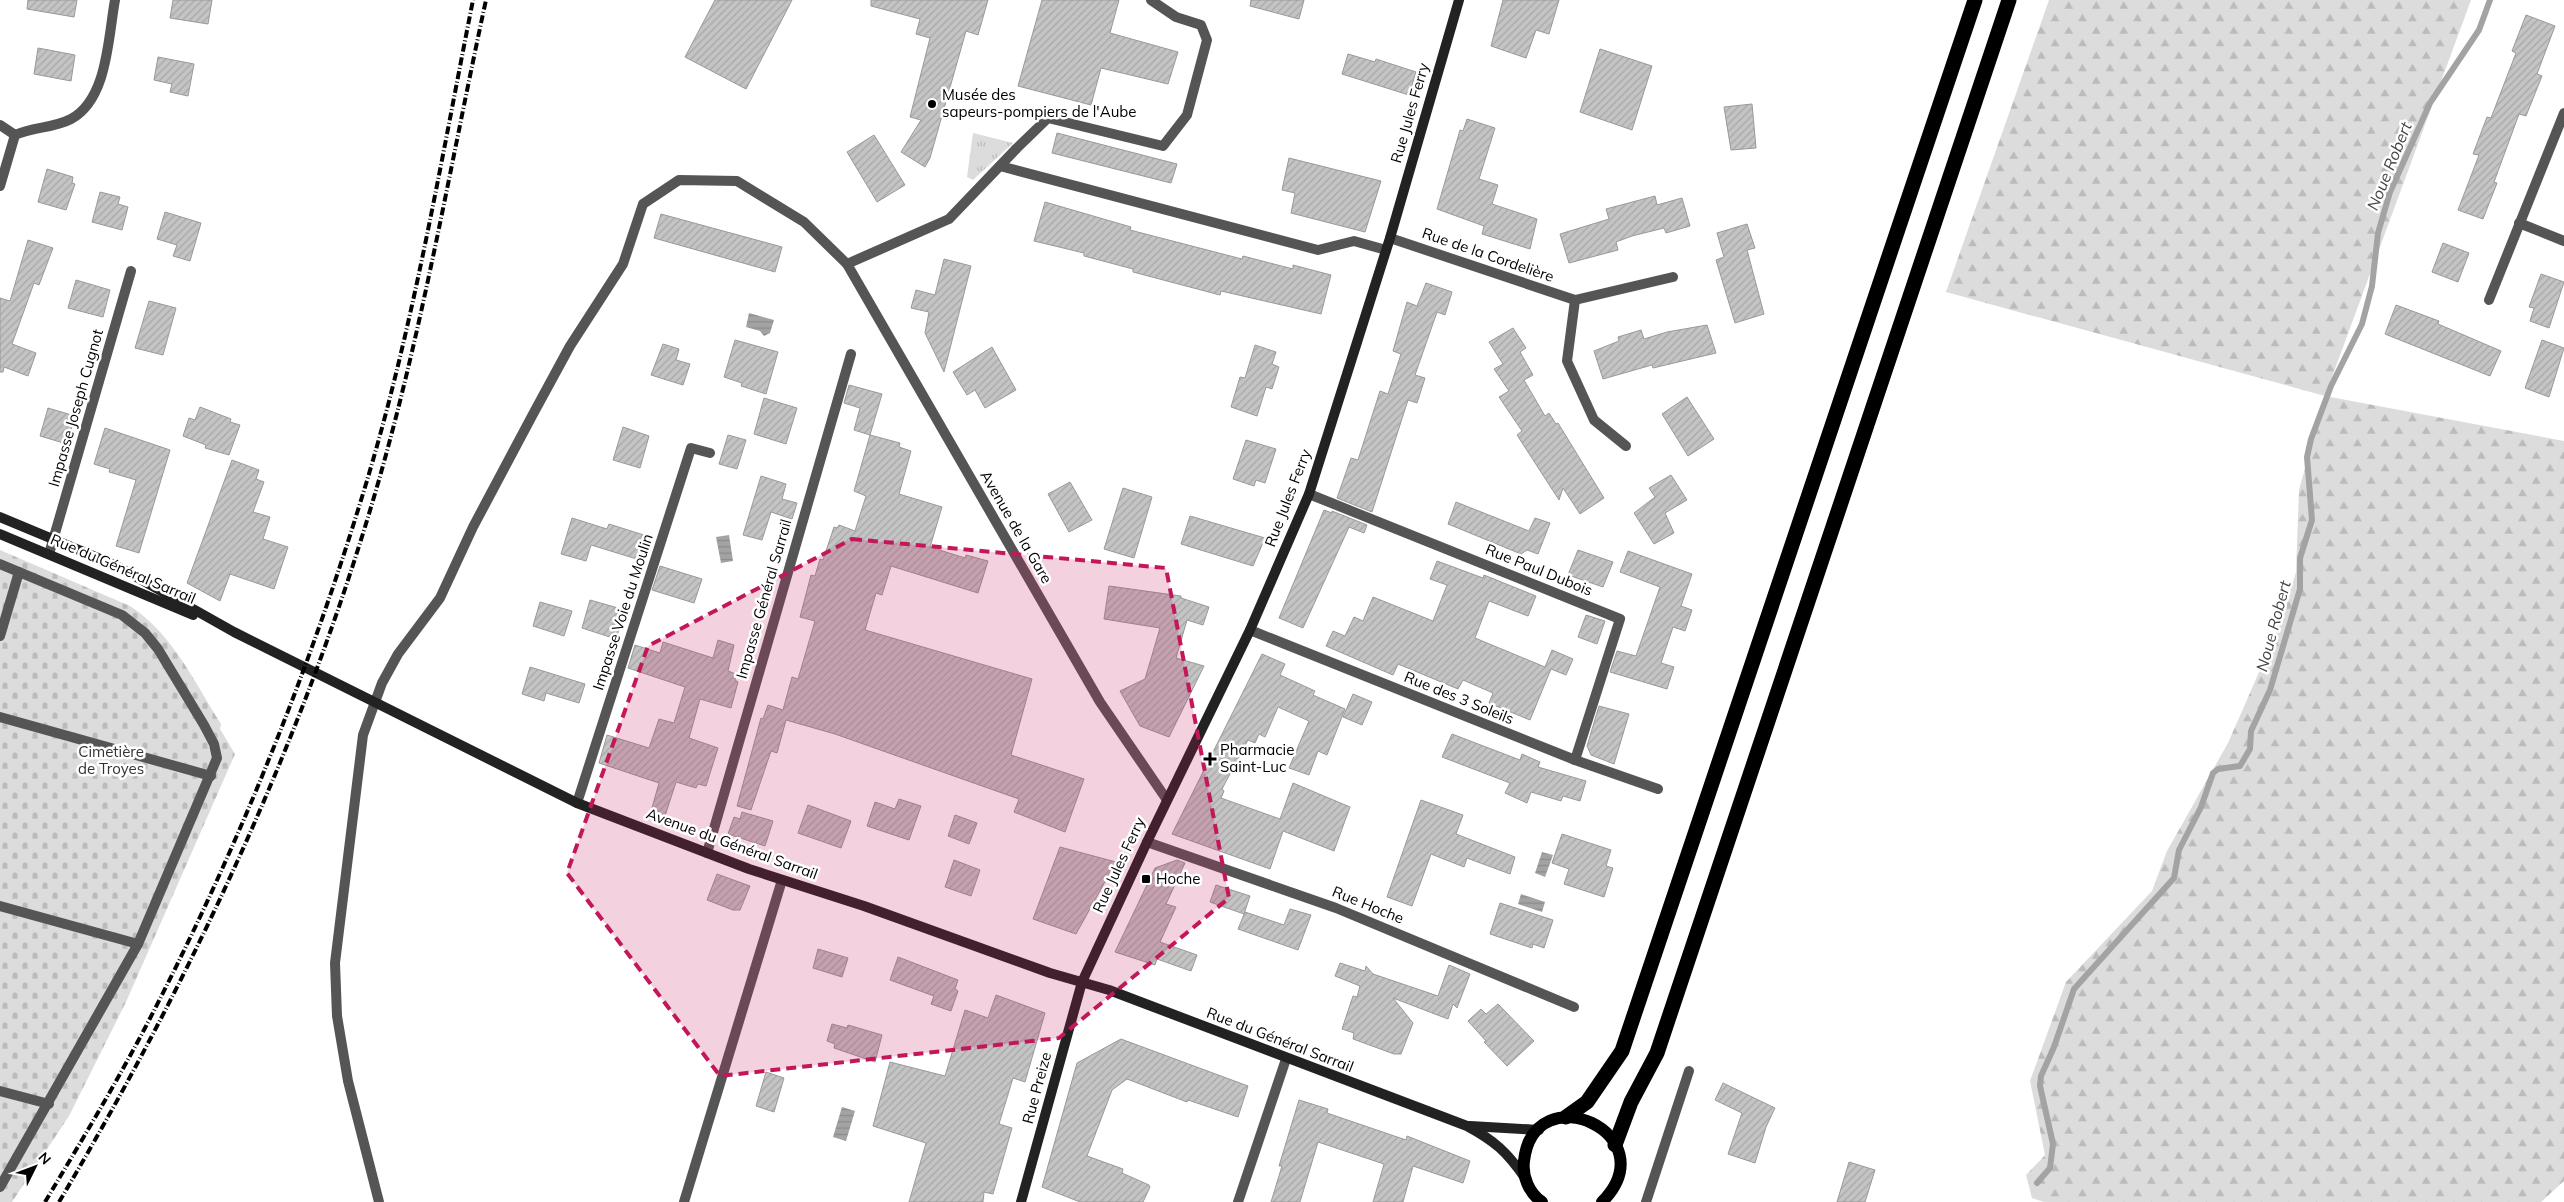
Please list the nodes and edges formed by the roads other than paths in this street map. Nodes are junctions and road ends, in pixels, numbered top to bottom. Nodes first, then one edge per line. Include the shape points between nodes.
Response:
1 (115, 0) edge
2 (1151, 0) edge
3 (1458, 0) edge
4 (1975, 0) edge
5 (2009, 0) edge
6 (2564, 113) edge
7 (0, 125) edge
8 (15, 135) junction
9 (1000, 166) junction
10 (0, 186) edge
11 (2519, 223) junction
12 (1390, 238) junction
13 (2564, 241) edge
14 (1386, 250) junction
15 (847, 264) junction
16 (132, 271) dead end
17 (1673, 277) dead end
18 (1575, 300) junction
19 (2489, 300) dead end
20 (851, 354) dead end
21 (1626, 446) dead end
22 (710, 453) dead end
23 (1309, 494) junction
24 (0, 517) edge
25 (0, 534) edge
26 (54, 539) junction
27 (48, 554) junction
28 (0, 564) edge
29 (19, 572) junction
30 (1250, 630) junction
31 (234, 632) junction
32 (0, 636) edge
33 (384, 706) joint
34 (0, 717) edge
35 (1575, 760) junction
36 (211, 776) junction
37 (1658, 789) dead end
38 (1167, 800) junction
39 (577, 803) junction
40 (1147, 842) junction
41 (706, 853) junction
42 (782, 880) junction
43 (0, 906) edge
44 (138, 944) junction
45 (1082, 982) junction
46 (1574, 1007) dead end
47 (1286, 1059) junction
48 (1689, 1071) dead end
49 (0, 1091) edge
50 (49, 1104) junction
51 (1566, 1117) junction
52 (1466, 1126) junction
53 (1539, 1130) junction
54 (1615, 1145) junction
55 (1525, 1178) junction
56 (0, 1187) edge
57 (1540, 1201) edge
58 (379, 1202) edge
59 (684, 1202) edge
60 (1021, 1202) edge
61 (1238, 1202) edge
62 (1602, 1202) edge
63 (1646, 1202) edge

1 - 8 street via 96,94 72,118
2 - 9 street via 1176,17 1200,26 1207,40 1187,115 1163,146 1048,118
3 - 12 street, Rue Jules Ferry
4 - 51 highway via 1622,1051 1587,1102
5 - 54 highway via 1658,1053 1631,1102
6 - 11 street
7 - 8 street
8 - 10 street
9 - 14 street via 1318,250 1354,241
9 - 15 street via 949,219
11 - 13 street
11 - 19 street
12 - 14 street, Rue Jules Ferry
12 - 18 street, Rue de la Cordelière
14 - 23 street, Rue Jules Ferry
15 - 38 street, Avenue de la Gare via 1100,702
15 - 58 street, Avenue de la Gare via 804,222 737,181 679,180 643,204 623,264 570,346 473,527 440,598 398,654 382,683 363,735 335,963 337,1016 348,1080
16 - 26 street, Impasse Joseph Cugnot
17 - 18 street
18 - 21 street via 1567,361 1594,420
20 - 41 street, Impasse Général Sarrail
22 - 39 street, Impasse Voie du Moulin via 691,448
23 - 30 street, Rue Jules Ferry
23 - 35 street, Rue Paul Dubois via 1620,619
24 - 26 street, Rue du Général Sarrail
25 - 27 street, Rue du Général Sarrail
26 - 27 street, Impasse Joseph Cugnot
26 - 31 street, Rue du Général Sarrail via 115,565
27 - 31 street, Rue du Général Sarrail
28 - 29 street
29 - 32 street
29 - 36 street via 122,615 145,633 183,688 214,744 218,758
30 - 35 street, Rue des 3 Soleils
30 - 38 street, Rue Jules Ferry
31 - 33 street, Rue du Général Sarrail
33 - 39 street, Avenue du Général Sarrail
34 - 36 street
35 - 37 street, Rue des 3 Soleils
36 - 44 street
38 - 40 street, Rue Jules Ferry
39 - 41 street, Avenue du Général Sarrail
40 - 45 street, Rue Jules Ferry
40 - 46 street, Rue Hoche via 1336,908
41 - 42 street, Avenue du Général Sarrail
42 - 45 street, Avenue du Général Sarrail
42 - 59 street
43 - 44 street
44 - 50 street
45 - 47 street, Rue du Général Sarrail
45 - 60 street, Rue Preize
47 - 52 street, Rue du Général Sarrail
47 - 61 street
48 - 63 street
49 - 50 street
50 - 56 street
51 - 53 main road via 1551,1121
51 - 54 main road via 1595,1123 1607,1132
52 - 53 street, Rue du Général Sarrail
52 - 55 street, Rue du Général Sarrail via 1489,1138 1508,1154
53 - 55 main road via 1525,1153
54 - 62 main road via 1620,1161 1618,1178
55 - 57 main road

